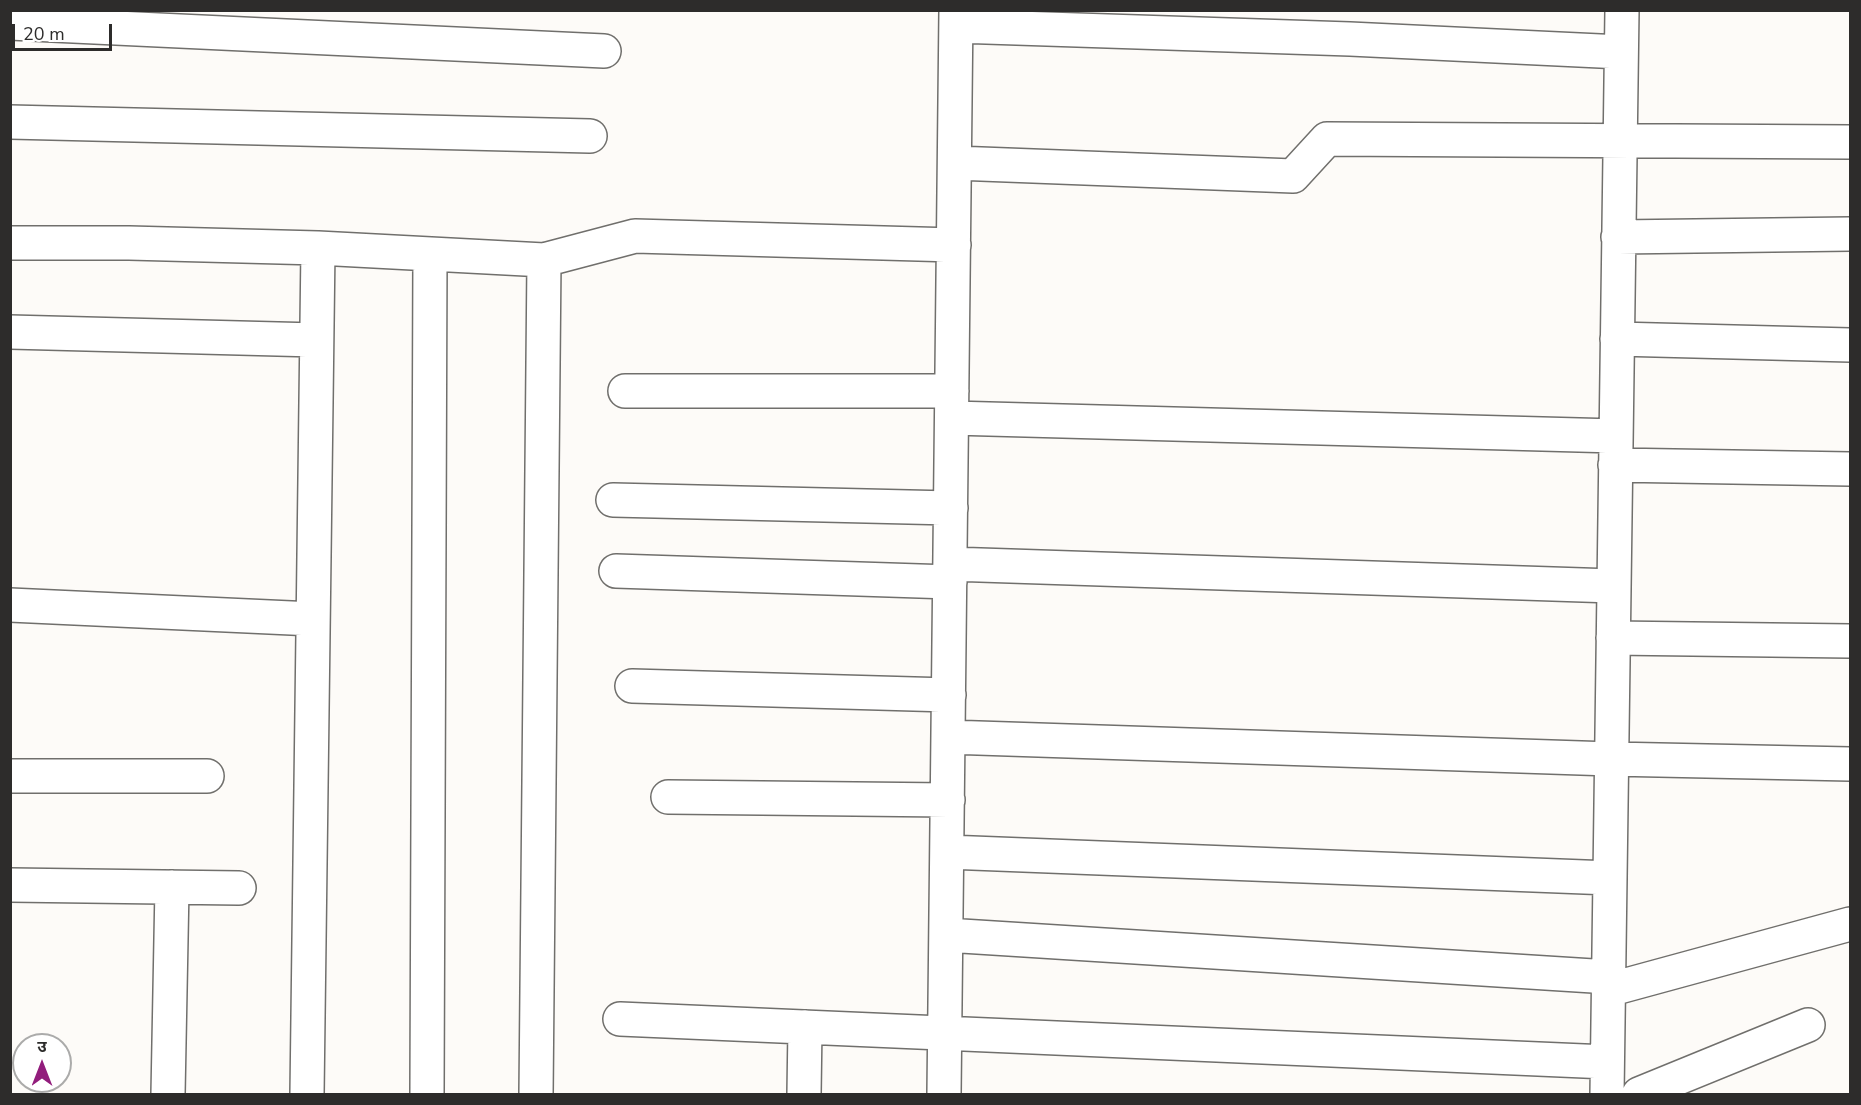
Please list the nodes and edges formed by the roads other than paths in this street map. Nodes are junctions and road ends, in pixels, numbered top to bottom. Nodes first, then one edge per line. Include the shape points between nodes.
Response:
1 (1622, 10) edge
2 (956, 18) edge
3 (10, 23) edge
4 (604, 51) dead end
5 (1621, 52) junction
6 (10, 122) edge
7 (590, 136) dead end
8 (1620, 140) junction
9 (1851, 142) edge
10 (955, 163) junction
11 (1851, 234) edge
12 (1618, 237) junction
13 (10, 243) edge
14 (954, 245) junction
15 (318, 249) junction
16 (430, 254) junction
17 (544, 260) junction
18 (10, 332) edge
19 (1617, 339) junction
20 (316, 340) junction
21 (1851, 345) edge
22 (625, 392) dead end
23 (952, 404) junction
24 (1616, 451) junction
25 (1851, 469) edge
26 (613, 500) dead end
27 (951, 508) junction
28 (616, 572) dead end
29 (950, 573) junction
30 (1613, 585) junction
31 (10, 605) edge
32 (313, 619) junction
33 (1613, 638) junction
34 (1851, 640) edge
35 (632, 686) dead end
36 (949, 695) junction
37 (948, 738) junction
38 (1611, 759) junction
39 (1851, 764) edge
40 (10, 776) edge
41 (207, 776) dead end
42 (668, 797) dead end
43 (948, 800) junction
44 (947, 852) junction
45 (1610, 878) junction
46 (10, 885) edge
47 (172, 887) junction
48 (239, 888) dead end
49 (1851, 924) edge
50 (946, 935) junction
51 (1608, 983) junction
52 (620, 1019) dead end
53 (1808, 1025) dead end
54 (805, 1027) junction
55 (945, 1033) junction
56 (1607, 1062) junction
57 (168, 1095) edge
58 (307, 1095) edge
59 (427, 1095) edge
60 (536, 1095) edge
61 (804, 1095) edge
62 (944, 1095) edge
63 (1607, 1095) edge
64 (1639, 1095) edge

1 - 5 street
2 - 5 street
2 - 10 street
3 - 4 street
5 - 8 street
6 - 7 street
8 - 9 street
8 - 10 street via 1327,139 1293,176
8 - 12 street
10 - 14 street
11 - 12 street
12 - 19 street
13 - 15 street
14 - 17 street via 635,236
14 - 23 street
15 - 16 street
15 - 20 street
16 - 17 street
16 - 59 street
17 - 60 street
18 - 20 street
19 - 21 street
19 - 24 street
20 - 32 street
22 - 23 street
23 - 24 street
23 - 27 street
24 - 25 street
24 - 30 street
26 - 27 street
27 - 29 street
28 - 29 street
29 - 30 street
29 - 36 street
30 - 33 street
31 - 32 street
32 - 58 street
33 - 34 street
33 - 38 street
35 - 36 street
36 - 37 street
37 - 38 street
37 - 43 street
38 - 39 street
38 - 45 street
40 - 41 street
42 - 43 street
43 - 44 street
44 - 45 street
44 - 50 street
45 - 51 street
46 - 47 street
47 - 48 street
47 - 57 street
49 - 51 street
50 - 51 street
50 - 55 street
51 - 56 street
52 - 54 street
53 - 64 street
54 - 55 street
54 - 61 street
55 - 56 street
55 - 62 street
56 - 63 street

